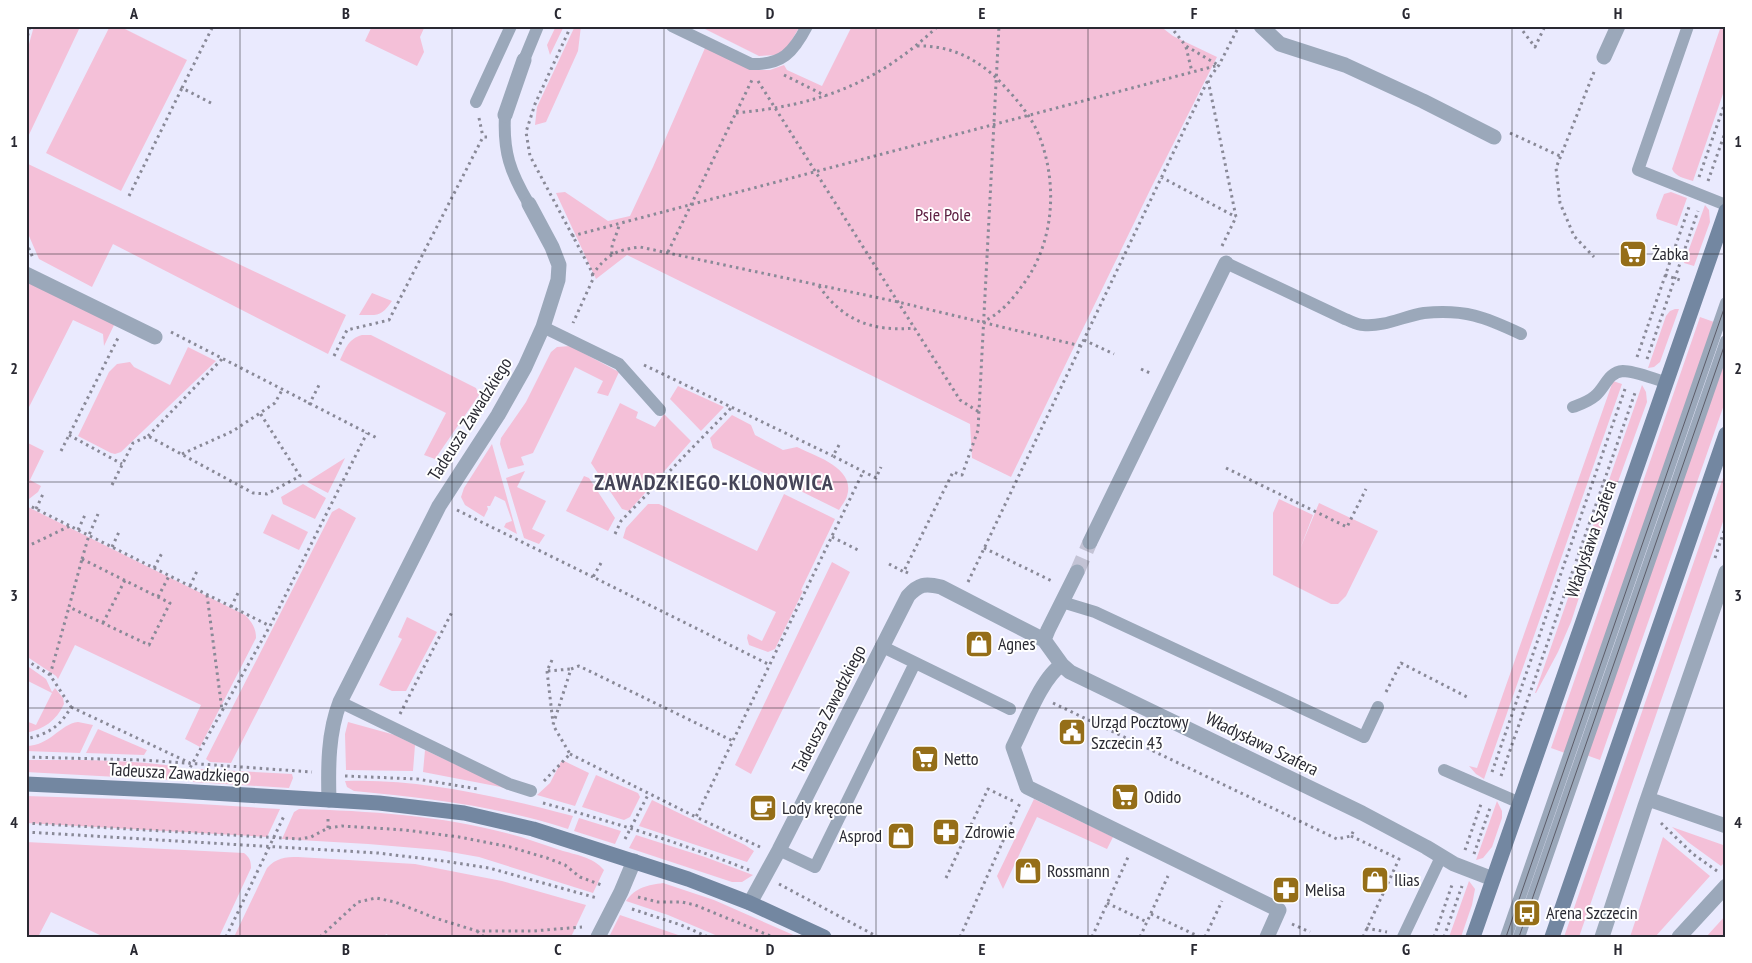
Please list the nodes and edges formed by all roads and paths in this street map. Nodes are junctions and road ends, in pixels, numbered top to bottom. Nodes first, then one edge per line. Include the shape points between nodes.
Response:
1 (30, 26) edge
2 (213, 26) edge
3 (510, 26) edge
4 (538, 26) edge
5 (571, 26) edge
6 (672, 26) edge
7 (807, 26) edge
8 (938, 26) edge
9 (999, 26) edge
10 (1170, 26) edge
11 (1239, 26) edge
12 (1261, 26) edge
13 (1519, 26) edge
14 (1545, 26) edge
15 (1618, 26) edge
16 (1688, 26) edge
17 (26, 42) edge
18 (917, 46) junction
19 (1186, 46) junction
20 (1604, 57) joint
21 (524, 60) joint
22 (764, 65) junction
23 (1219, 65) junction
24 (1192, 72) junction
25 (997, 77) junction
26 (1208, 80) junction
27 (182, 88) junction
28 (826, 96) junction
29 (1726, 100) edge
30 (476, 102) dead end
31 (211, 103) dead end
32 (775, 109) junction
33 (736, 113) junction
34 (505, 115) joint
35 (1028, 115) junction
36 (994, 125) junction
37 (1726, 130) edge
38 (526, 132) junction
39 (504, 137) junction
40 (1494, 137) joint
41 (1560, 156) junction
42 (815, 172) junction
43 (1161, 177) junction
44 (1698, 194) junction
45 (129, 196) dead end
46 (529, 204) joint
47 (691, 204) junction
48 (1726, 205) edge
49 (1726, 211) edge
50 (1236, 217) junction
51 (619, 224) junction
52 (572, 236) junction
53 (26, 242) edge
54 (668, 252) junction
55 (612, 254) junction
56 (1594, 257) dead end
57 (1226, 263) junction
58 (32, 269) edge
59 (592, 275) junction
60 (1665, 275) junction
61 (1675, 278) junction
62 (1688, 283) dead end
63 (818, 285) junction
64 (898, 302) junction
65 (1726, 303) edge
66 (545, 322) junction
67 (983, 322) junction
68 (126, 323) junction
69 (915, 328) junction
70 (160, 333) joint
71 (1522, 334) dead end
72 (1084, 340) junction
73 (1726, 341) edge
74 (1081, 346) junction
75 (1114, 354) dead end
76 (334, 356) dead end
77 (222, 359) junction
78 (638, 362) dead end
79 (1142, 369) dead end
80 (1636, 374) junction
81 (1155, 375) dead end
82 (1666, 382) junction
83 (319, 385) dead end
84 (282, 390) junction
85 (310, 404) junction
86 (1573, 406) dead end
87 (732, 408) junction
88 (660, 410) dead end
89 (979, 412) junction
90 (260, 413) junction
91 (367, 433) junction
92 (1726, 434) edge
93 (69, 435) junction
94 (148, 436) junction
95 (378, 439) dead end
96 (839, 445) dead end
97 (61, 451) dead end
98 (181, 454) junction
99 (834, 456) junction
100 (122, 464) junction
101 (881, 467) dead end
102 (1226, 468) dead end
103 (863, 472) junction
104 (112, 485) dead end
105 (1366, 489) dead end
106 (43, 494) dead end
107 (441, 502) junction
108 (26, 504) edge
109 (36, 509) junction
110 (98, 514) dead end
111 (85, 515) dead end
112 (70, 526) junction
113 (78, 530) junction
114 (119, 532) dead end
115 (615, 534) dead end
116 (89, 535) junction
117 (832, 537) junction
118 (1090, 542) tunnel mouth
119 (112, 547) junction
120 (26, 548) edge
121 (984, 548) junction
122 (860, 551) dead end
123 (162, 554) dead end
124 (82, 559) junction
125 (601, 563) dead end
126 (154, 568) junction
127 (197, 571) dead end
128 (904, 571) dead end
129 (1077, 572) tunnel mouth
130 (1726, 572) edge
131 (169, 576) junction
132 (593, 577) junction
133 (125, 580) junction
134 (190, 586) junction
135 (916, 587) joint
136 (239, 591) dead end
137 (206, 594) junction
138 (1065, 595) junction
139 (158, 597) junction
140 (961, 597) junction
141 (69, 607) junction
142 (231, 607) junction
143 (452, 612) dead end
144 (103, 623) junction
145 (270, 626) junction
146 (1044, 640) junction
147 (881, 646) junction
148 (26, 660) edge
149 (552, 660) dead end
150 (915, 662) junction
151 (770, 665) junction
152 (1062, 665) junction
153 (571, 669) junction
154 (547, 671) junction
155 (50, 675) junction
156 (1039, 696) junction
157 (1470, 698) dead end
158 (340, 702) junction
159 (70, 707) junction
160 (1378, 707) joint
161 (1010, 709) dead end
162 (222, 711) junction
163 (553, 725) junction
164 (393, 728) junction
165 (26, 739) edge
166 (733, 741) junction
167 (570, 754) junction
168 (26, 757) edge
169 (192, 763) junction
170 (1444, 770) dead end
171 (303, 771) junction
172 (329, 776) junction
173 (26, 784) edge
174 (1027, 786) junction
175 (1491, 790) junction
176 (179, 791) junction
177 (485, 791) dead end
178 (531, 791) junction
179 (292, 798) junction
180 (329, 800) junction
181 (1520, 802) junction
182 (1646, 802) junction
183 (1020, 804) junction
184 (1362, 813) junction
185 (696, 817) junction
186 (26, 822) edge
187 (1726, 826) edge
188 (26, 832) edge
189 (1351, 836) junction
190 (275, 837) junction
191 (1136, 840) junction
192 (270, 847) junction
193 (771, 849) junction
194 (1441, 857) junction
195 (1176, 859) junction
196 (634, 860) junction
197 (1464, 868) junction
198 (765, 876) junction
199 (946, 878) dead end
200 (1493, 879) junction
201 (1723, 880) edge
202 (1230, 886) junction
203 (618, 898) junction
204 (750, 903) junction
205 (1107, 903) junction
206 (1151, 914) junction
207 (1147, 922) junction
208 (583, 927) dead end
209 (477, 931) junction
210 (226, 937) edge
211 (320, 937) edge
212 (484, 937) edge
213 (598, 937) edge
214 (708, 937) edge
215 (773, 937) edge
216 (824, 937) edge
217 (878, 937) edge
218 (960, 937) edge
219 (1092, 937) edge
220 (1140, 937) edge
221 (1200, 937) edge
222 (1205, 937) edge
223 (1267, 937) edge
224 (1363, 937) edge
225 (1403, 937) edge
226 (1434, 937) edge
227 (1444, 937) edge
228 (1473, 937) edge
229 (1506, 937) edge
230 (1519, 937) edge
231 (1552, 937) edge
232 (1602, 937) edge
233 (1679, 937) edge

1 - 17 path
2 - 27 path
3 - 30 lane
4 - 21 lane, Tadeusza Zawadzkiego
5 - 38 path via 535,104
6 - 22 lane via 751,64
7 - 22 lane via 792,51 780,60
8 - 18 path
9 - 25 path
10 - 19 path
11 - 23 path
12 - 40 street via 1280,44 1345,65
13 - 14 path via 1535,47
15 - 20 street
16 - 44 lane via 1638,170
18 - 25 path via 960,52
18 - 28 path via 856,85
19 - 23 path
19 - 24 path
20 - 41 path via 1592,75
21 - 34 street, Tadeusza Zawadzkiego
22 - 28 path
23 - 24 path
23 - 26 path
24 - 35 path
25 - 35 path
25 - 36 path
26 - 43 path
26 - 50 path
27 - 31 path
27 - 45 path
28 - 32 path
29 - 44 path
32 - 33 path
32 - 33 path via 754,75
32 - 42 path
33 - 47 path
34 - 39 lane, Tadeusza Zawadzkiego
35 - 36 path
35 - 67 path via 1040,137 1048,169 1051,190 1049,220 1042,250 1031,274 1014,298 994,317
36 - 42 path
36 - 67 path
37 - 44 path
38 - 39 path
38 - 52 path via 530,156
39 - 46 lane, Tadeusza Zawadzkiego via 508,160
39 - 76 path via 483,137 389,320 347,330
40 - 41 path via 1506,131
41 - 56 path via 1556,168 1560,204 1574,236
42 - 47 path
42 - 64 path
43 - 50 path
43 - 72 path
44 - 48 lane
44 - 60 path
44 - 61 path
46 - 66 street, Tadeusza Zawadzkiego via 552,247 558,266 558,280
47 - 51 path
47 - 54 path
49 - 82 main road, Władysława Szafera
50 - 57 path via 1222,248
51 - 52 path
51 - 55 path via 611,247
52 - 59 path
53 - 58 path via 33,258
54 - 55 path via 640,247
54 - 63 path
55 - 59 path
57 - 71 lane via 1363,325 1455,312 1475,315
57 - 118 street
58 - 68 street
59 - 66 path via 593,280 569,329
60 - 61 path
60 - 80 path
61 - 62 path
61 - 80 path
63 - 64 path
63 - 69 path via 839,309 867,325 883,329
64 - 67 path
64 - 69 path
65 - 229 lane
66 - 88 lane via 619,364
66 - 107 street, Tadeusza Zawadzkiego via 498,415
67 - 74 path
67 - 89 path
68 - 70 street
68 - 93 path
69 - 89 path via 960,400
70 - 77 path
72 - 74 path
72 - 75 path
73 - 230 lane
74 - 121 path
77 - 84 path
77 - 94 path
78 - 87 path
79 - 81 path
80 - 82 lane
80 - 86 lane via 1614,373 1594,397
80 - 175 path
80 - 175 path
82 - 181 main road, Władysława Szafera
83 - 85 path
84 - 85 path
84 - 90 path via 275,403
85 - 91 path
87 - 99 path
87 - 115 path via 622,521
89 - 128 path via 978,430 962,475 953,472
90 - 98 path via 233,431
90 - 98 path via 300,476 267,494 253,493
91 - 95 path
91 - 145 path
92 - 231 main road
93 - 97 path
93 - 100 path
94 - 98 path
94 - 100 path via 133,443
96 - 99 path
99 - 103 path
100 - 104 path
101 - 103 path via 876,478
102 - 105 path via 1347,526
103 - 117 path
106 - 109 path
107 - 132 path
107 - 158 street, Tadeusza Zawadzkiego
108 - 109 path
109 - 112 path
110 - 116 path
111 - 113 path
112 - 113 path
112 - 120 path
113 - 116 path
114 - 119 path
116 - 119 path
116 - 124 path
117 - 122 path
117 - 151 path
119 - 126 path
121 - 138 path
121 - 140 path
123 - 126 path
124 - 133 path
124 - 141 path
125 - 132 path
126 - 131 path
127 - 134 path
129 - 138 street
130 - 182 street
131 - 134 path
131 - 139 path
132 - 151 path
133 - 139 path
133 - 144 path
134 - 137 path
135 - 140 street, Władysława Szafera via 932,584
135 - 147 street, Tadeusza Zawadzkiego
136 - 142 path
137 - 142 path
137 - 162 path
138 - 146 street
138 - 160 lane via 1364,737
139 - 144 path via 170,603 149,645
140 - 146 street, Władysława Szafera
141 - 144 path
141 - 155 path
142 - 145 path
143 - 164 path
145 - 162 path
146 - 152 street, Władysława Szafera
147 - 150 lane
147 - 193 street, Tadeusza Zawadzkiego
148 - 155 path
149 - 154 path
150 - 161 lane
150 - 193 lane via 815,868
151 - 166 path
152 - 156 street via 1054,669
152 - 184 street, Władysława Szafera via 1070,672
153 - 154 path
153 - 163 path
153 - 166 path via 579,666
154 - 163 path
155 - 159 path
156 - 174 street via 1013,747
156 - 189 path via 1337,839
157 - 160 path via 1401,663
158 - 164 lane
158 - 172 street, Tadeusza Zawadzkiego via 333,726
159 - 165 path via 64,720 44,734
159 - 169 path
162 - 169 path
163 - 167 path
164 - 178 lane via 509,784
166 - 185 path
167 - 178 path
167 - 185 path
168 - 169 path
169 - 171 path
169 - 176 path
170 - 175 lane
171 - 172 path
171 - 179 path
172 - 177 path via 417,779
172 - 180 street, Tadeusza Zawadzkiego
173 - 176 main road, Tadeusza Zawadzkiego
174 - 183 path
174 - 191 street
175 - 181 lane
175 - 197 path
175 - 197 path
176 - 179 main road, Tadeusza Zawadzkiego
178 - 198 path via 524,797 632,828
179 - 180 main road, Tadeusza Zawadzkiego
179 - 190 path
180 - 196 main road, Tadeusza Zawadzkiego via 422,808 498,820
181 - 200 main road, Władysława Szafera
182 - 187 street
182 - 201 path via 1668,832
182 - 232 street
183 - 199 path via 988,789
183 - 218 path
184 - 189 path
184 - 194 street, Władysława Szafera
185 - 193 path
186 - 190 path
188 - 192 path
189 - 224 path via 1399,859
190 - 192 path
190 - 203 path via 307,838 328,828 348,826 472,839 510,847 565,865
191 - 195 street
191 - 205 path
192 - 203 path via 444,860
192 - 210 path
193 - 198 street, Tadeusza Zawadzkiego
194 - 197 street, Władysława Szafera
194 - 225 lane
195 - 202 street
195 - 206 path
196 - 203 street
196 - 204 main road, Tadeusza Zawadzkiego
197 - 200 street, Władysława Szafera
197 - 226 path
197 - 227 path
198 - 204 street, Tadeusza Zawadzkiego
198 - 217 path
200 - 228 main road, Władysława Szafera
201 - 233 street
202 - 222 path
202 - 223 street via 1280,910
203 - 213 street
203 - 214 path
203 - 215 path via 695,905
204 - 216 main road, Tadeusza Zawadzkiego
205 - 207 path
205 - 219 path
206 - 207 path
206 - 221 path
207 - 220 path
208 - 209 path
209 - 211 path via 376,898 358,902
209 - 212 path

